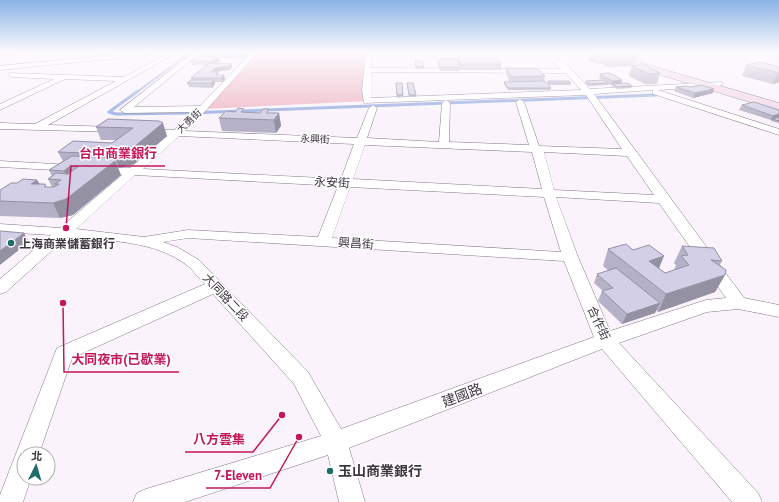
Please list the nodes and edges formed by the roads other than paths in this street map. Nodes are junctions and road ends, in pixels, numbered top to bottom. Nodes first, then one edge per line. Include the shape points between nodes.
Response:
1 (46, 75) edge
2 (130, 75) edge
3 (169, 75) edge
4 (234, 75) edge
5 (367, 75) edge
6 (572, 75) edge
7 (681, 75) edge
8 (65, 76) junction
9 (125, 78) junction
10 (714, 85) junction
11 (645, 89) junction
12 (0, 95) edge
13 (590, 95) junction
14 (22, 96) junction
15 (520, 102) dead end
16 (779, 102) edge
17 (446, 103) dead end
18 (370, 104) junction
19 (0, 107) edge
20 (779, 108) edge
21 (200, 112) junction
22 (0, 126) edge
23 (36, 127) junction
24 (779, 132) edge
25 (177, 133) junction
26 (360, 141) junction
27 (444, 144) junction
28 (535, 148) junction
29 (630, 153) junction
30 (0, 164) edge
31 (130, 172) junction
32 (346, 183) junction
33 (549, 194) junction
34 (663, 200) junction
35 (0, 228) edge
36 (63, 232) junction
37 (141, 240) junction
38 (324, 241) junction
39 (570, 257) junction
40 (216, 286) junction
41 (0, 288) edge
42 (738, 303) junction
43 (779, 311) edge
44 (605, 340) junction
45 (336, 442) junction
46 (30, 446) edge
47 (16, 485) edge
48 (10, 502) edge
49 (146, 502) edge
50 (352, 502) edge
51 (749, 502) edge

1 - 8 street
2 - 9 street
3 - 21 street via 125,110
4 - 21 street, 大勇街
5 - 18 street via 366,90
6 - 13 street
7 - 10 main road
8 - 9 street
8 - 14 street
9 - 23 street
10 - 11 street
10 - 16 main road
10 - 20 main road
11 - 13 street
11 - 24 street
12 - 14 street
13 - 18 street
13 - 29 street
14 - 19 street
15 - 28 street, 合作街
17 - 27 street
18 - 26 street
21 - 25 street, 大勇街
22 - 23 street, 永興街
23 - 25 street, 永興街
25 - 26 street, 永興街
25 - 31 street, 大勇街
26 - 27 street, 永興街
26 - 32 street
27 - 28 street, 永興街
28 - 29 street, 永興街
28 - 33 street, 合作街
29 - 34 street
30 - 31 street, 永安街
31 - 32 street, 永安街
31 - 36 street, 大勇街
32 - 33 street, 永安街
32 - 38 street
33 - 34 street, 永安街
33 - 39 street, 合作街
34 - 42 street
35 - 36 street, 大同路二段
36 - 37 street, 大同路二段
36 - 41 street, 大勇街
37 - 38 street, 興昌街 via 188,234
37 - 40 street, 大同路二段 via 172,250 194,263
38 - 39 street, 興昌街
39 - 44 street, 合作街
40 - 45 street, 大同路二段 via 301,378
40 - 46 street via 64,353
42 - 43 street, 建國路
42 - 44 street, 建國路 via 706,306
44 - 45 street, 建國路
44 - 51 street, 合作街
45 - 49 street, 建國路
45 - 50 street, 大同路二段
47 - 48 street

